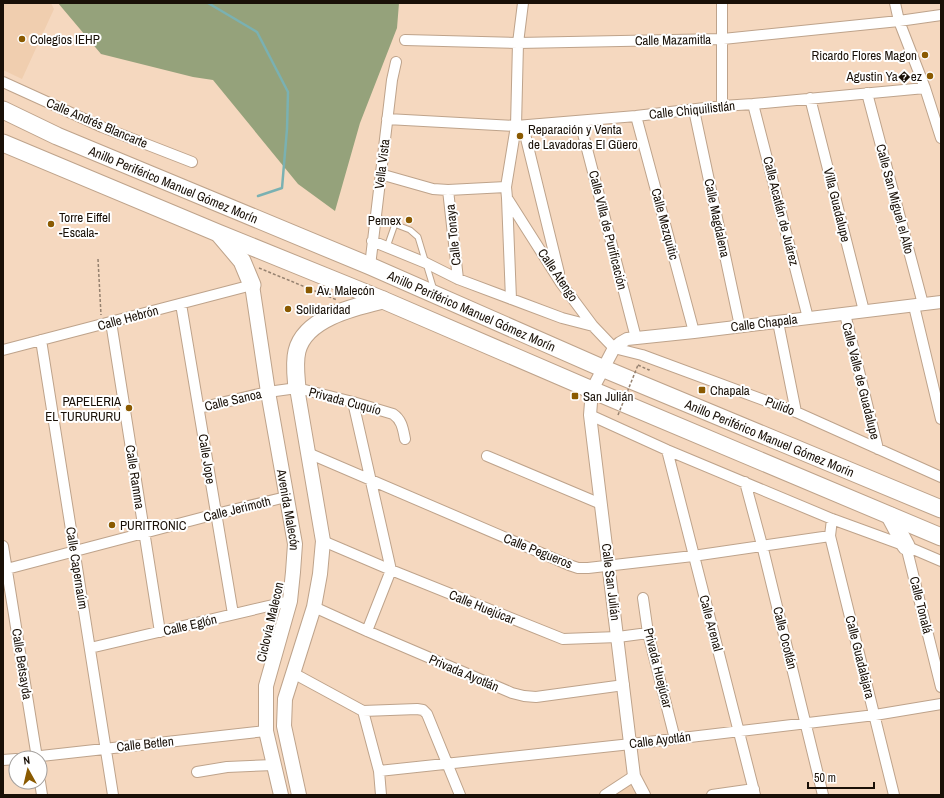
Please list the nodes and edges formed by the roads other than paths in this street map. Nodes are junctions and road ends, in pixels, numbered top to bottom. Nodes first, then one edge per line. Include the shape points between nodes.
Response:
1 (523, 3) edge
2 (722, 3) edge
3 (895, 3) edge
4 (941, 15) edge
5 (899, 21) junction
6 (723, 39) junction
7 (405, 40) dead end
8 (518, 43) junction
9 (396, 62) dead end
10 (3, 82) edge
11 (925, 88) junction
12 (867, 93) junction
13 (810, 98) junction
14 (753, 104) junction
15 (722, 106) junction
16 (3, 110) edge
17 (694, 110) junction
18 (636, 116) junction
19 (387, 119) junction
20 (580, 122) junction
21 (520, 126) junction
22 (941, 138) edge
23 (3, 143) edge
24 (192, 162) dead end
25 (380, 174) junction
26 (506, 187) junction
27 (448, 190) junction
28 (507, 198) junction
29 (376, 217) junction
30 (395, 224) junction
31 (218, 233) junction
32 (372, 241) junction
33 (387, 247) junction
34 (426, 263) junction
35 (370, 266) junction
36 (458, 279) junction
37 (561, 283) junction
38 (252, 285) junction
39 (436, 295) junction
40 (511, 299) junction
41 (383, 300) junction
42 (941, 302) edge
43 (181, 304) junction
44 (918, 305) junction
45 (864, 311) junction
46 (845, 314) junction
47 (808, 318) junction
48 (778, 322) junction
49 (106, 323) junction
50 (593, 326) junction
51 (740, 326) junction
52 (694, 332) junction
53 (636, 338) junction
54 (41, 340) junction
55 (614, 348) junction
56 (3, 350) edge
57 (602, 368) junction
58 (297, 388) junction
59 (592, 390) junction
60 (268, 392) junction
61 (353, 402) junction
62 (198, 408) junction
63 (796, 412) junction
64 (590, 415) junction
65 (941, 419) edge
66 (405, 439) dead end
67 (878, 449) junction
68 (667, 450) junction
69 (308, 453) junction
70 (487, 456) dead end
71 (941, 478) edge
72 (372, 480) junction
73 (745, 482) junction
74 (286, 497) junction
75 (601, 504) junction
76 (941, 509) edge
77 (216, 514) junction
78 (890, 516) junction
79 (832, 519) junction
80 (144, 533) junction
81 (830, 536) junction
82 (941, 537) edge
83 (323, 541) junction
84 (762, 545) junction
85 (3, 546) edge
86 (906, 546) junction
87 (74, 551) junction
88 (693, 556) junction
89 (941, 561) edge
90 (609, 565) junction
91 (5, 569) edge
92 (391, 570) junction
93 (643, 598) dead end
94 (290, 601) junction
95 (314, 607) junction
96 (233, 614) junction
97 (367, 631) junction
98 (160, 632) junction
99 (648, 633) junction
100 (618, 637) junction
101 (90, 648) junction
102 (293, 673) junction
103 (624, 685) junction
104 (941, 687) edge
105 (941, 704) edge
106 (363, 711) junction
107 (875, 715) junction
108 (806, 723) junction
109 (266, 731) junction
110 (739, 731) junction
111 (675, 738) junction
112 (631, 744) junction
113 (106, 748) junction
114 (35, 750) edge
115 (48, 755) edge
116 (446, 764) junction
117 (274, 765) junction
118 (379, 771) junction
119 (197, 772) dead end
120 (634, 776) junction
121 (280, 792) edge
122 (755, 792) edge
123 (113, 795) edge
124 (299, 795) edge
125 (382, 795) edge
126 (460, 795) edge
127 (605, 795) edge
128 (644, 795) edge
129 (712, 795) edge
130 (823, 795) edge
131 (894, 795) edge

1 - 8 street
2 - 6 street
3 - 5 street
4 - 5 street, Calle Mazamitla
5 - 6 street, Calle Mazamitla
5 - 11 street
6 - 8 street, Calle Mazamitla
6 - 15 street
7 - 8 street, Calle Mazamitla
8 - 21 street
9 - 19 street, Vella Vista
10 - 24 street, Calle Andrés Blancarte
11 - 12 street, Calle Chiquilistlán
11 - 22 street
12 - 13 street, Calle Chiquilistlán
12 - 44 street, Calle San Miguel el Alto
13 - 14 street, Calle Chiquilistlán
13 - 45 street, Villa Guadalupe
14 - 15 street, Calle Chiquilistlán
14 - 47 street, Calle Acatlán de Juárez
15 - 17 street, Calle Chiquilistlán
16 - 35 highway, Anillo Periférico Manuel Gómez Morín via 57,136
17 - 18 street, Calle Chiquilistlán
17 - 51 street, Calle Magdalena
18 - 20 street, Calle Chiquilistlán
18 - 52 street, Calle Mezquitic
19 - 21 street, Calle Chiquilistlán
19 - 25 street, Vella Vista
20 - 21 street, Calle Chiquilistlán
20 - 53 street, Calle Villa de Purificación
21 - 26 street
21 - 37 street
23 - 31 highway, Anillo Periférico Manuel Gómez Morín
25 - 27 street via 433,189
25 - 29 street, Vella Vista
26 - 27 street
26 - 28 street
27 - 36 street, Calle Tonaya
28 - 37 street, Calle Atengo
28 - 40 street
29 - 30 lane
29 - 32 street, Vella Vista
30 - 33 lane
30 - 34 lane via 415,233
31 - 38 highway, Avenida Malecón via 242,262
31 - 41 highway, Anillo Periférico Manuel Gómez Morín
32 - 33 street
32 - 35 street, Vella Vista
33 - 34 street
34 - 36 street
34 - 39 lane
35 - 39 highway, Anillo Periférico Manuel Gómez Morín
36 - 40 street
37 - 50 street, Calle Atengo
38 - 43 street, Calle Hebrón
38 - 60 main road, Avenida Malecón
39 - 57 highway, Anillo Periférico Manuel Gómez Morín
40 - 50 street via 562,318
41 - 58 highway via 330,317 316,325 304,337 297,350
41 - 59 highway, Anillo Periférico Manuel Gómez Morín
42 - 44 street, Calle Chapala
43 - 49 street, Calle Hebrón
43 - 62 street, Calle Jope
44 - 45 street, Calle Chapala
44 - 65 street, Calle San Miguel el Alto
45 - 46 street, Calle Chapala
46 - 47 street, Calle Chapala
46 - 67 street, Calle Valle de Guadalupe
47 - 48 street, Calle Chapala
48 - 51 street, Calle Chapala
48 - 63 street
49 - 54 street, Calle Hebrón
49 - 80 street, Calle Ramma
50 - 55 street, Calle Atengo
51 - 52 street, Calle Chapala
52 - 53 street, Calle Chapala
53 - 55 street, Calle Chapala via 627,339
54 - 56 street, Calle Hebrón
54 - 87 street, Calle Capernaúm
55 - 57 street
55 - 63 street, Pulido via 642,355
57 - 59 street, Calle San Julián
57 - 76 highway, Anillo Periférico Manuel Gómez Morín
58 - 60 street, Privada Cuquío
58 - 61 street, Privada Cuquío
58 - 69 main road
59 - 64 street, Calle San Julián
59 - 78 highway, Anillo Periférico Manuel Gómez Morín
60 - 62 street, Calle Sanoa
60 - 74 main road, Avenida Malecón
61 - 66 street, Privada Cuquío via 399,418
61 - 72 street
62 - 77 street, Calle Jope
63 - 67 street, Pulido
64 - 68 street
64 - 75 street, Calle San Julián
67 - 71 street, Pulido
68 - 73 street
68 - 88 street, Calle Arenal
69 - 72 street, Calle Pegueros
69 - 83 main road
70 - 75 street
72 - 90 street, Calle Pegueros via 569,565 588,568
72 - 92 street
73 - 79 street
73 - 84 street, Calle Ocotlán
74 - 77 street, Calle Jerimoth
74 - 94 main road, Avenida Malecón via 295,544
75 - 90 street, Calle San Julián
77 - 80 street, Calle Jerimoth
77 - 96 street, Calle Jope
78 - 82 highway, Anillo Periférico Manuel Gómez Morín
78 - 86 highway
79 - 81 street, Calle Guadalajara
79 - 86 street
80 - 87 street, Calle Jerimoth
80 - 98 street, Calle Ramma
81 - 84 street, Calle Pegueros
81 - 107 street, Calle Guadalajara
83 - 92 street, Calle Huejúcar
83 - 95 main road
84 - 88 street, Calle Pegueros
84 - 108 street, Calle Ocotlán
85 - 91 street, Calle Betsayda
86 - 89 street
86 - 104 street, Calle Tonalá
87 - 91 street, Calle Jerimoth
87 - 101 street, Calle Capernaúm
88 - 90 street, Calle Pegueros
88 - 110 street, Calle Arenal
90 - 100 street, Calle San Julián
91 - 114 street, Calle Betsayda
92 - 97 street
92 - 100 street, Calle Huejúcar via 563,639
93 - 99 street, Privada Huejúcar
94 - 96 street, Calle Eglón
94 - 109 main road, Avenida Malecón via 266,686
95 - 97 street, Privada Ayotlán
95 - 102 main road
96 - 98 street, Calle Eglón
97 - 103 street, Privada Ayotlán via 524,696 536,697
98 - 101 street, Calle Eglón
99 - 100 street, Calle Huejúcar
99 - 111 street, Privada Huejúcar
100 - 103 street, Calle San Julián
101 - 113 street, Calle Capernaúm
102 - 106 street
102 - 124 main road via 286,699 284,726
103 - 112 street, Calle San Julián
105 - 107 street, Calle Ayotlán
106 - 116 street via 423,710
106 - 118 street
107 - 108 street, Calle Ayotlán
107 - 131 street, Calle Guadalajara
108 - 110 street, Calle Ayotlán
108 - 130 street, Calle Ocotlán
109 - 113 street, Calle Betlen
109 - 117 main road, Avenida Malecón
110 - 111 street, Calle Ayotlán
110 - 122 street, Calle Arenal
111 - 112 street, Calle Ayotlán
112 - 116 street, Calle Ayotlán
112 - 120 street, Calle San Julián
113 - 115 street, Calle Betlen
113 - 123 street, Calle Capernaúm
116 - 118 street, Calle Ayotlán
116 - 126 street
117 - 119 street via 227,767
117 - 121 main road, Avenida Malecón
118 - 125 street
120 - 127 street
120 - 128 street, Calle San Julián
122 - 129 street

